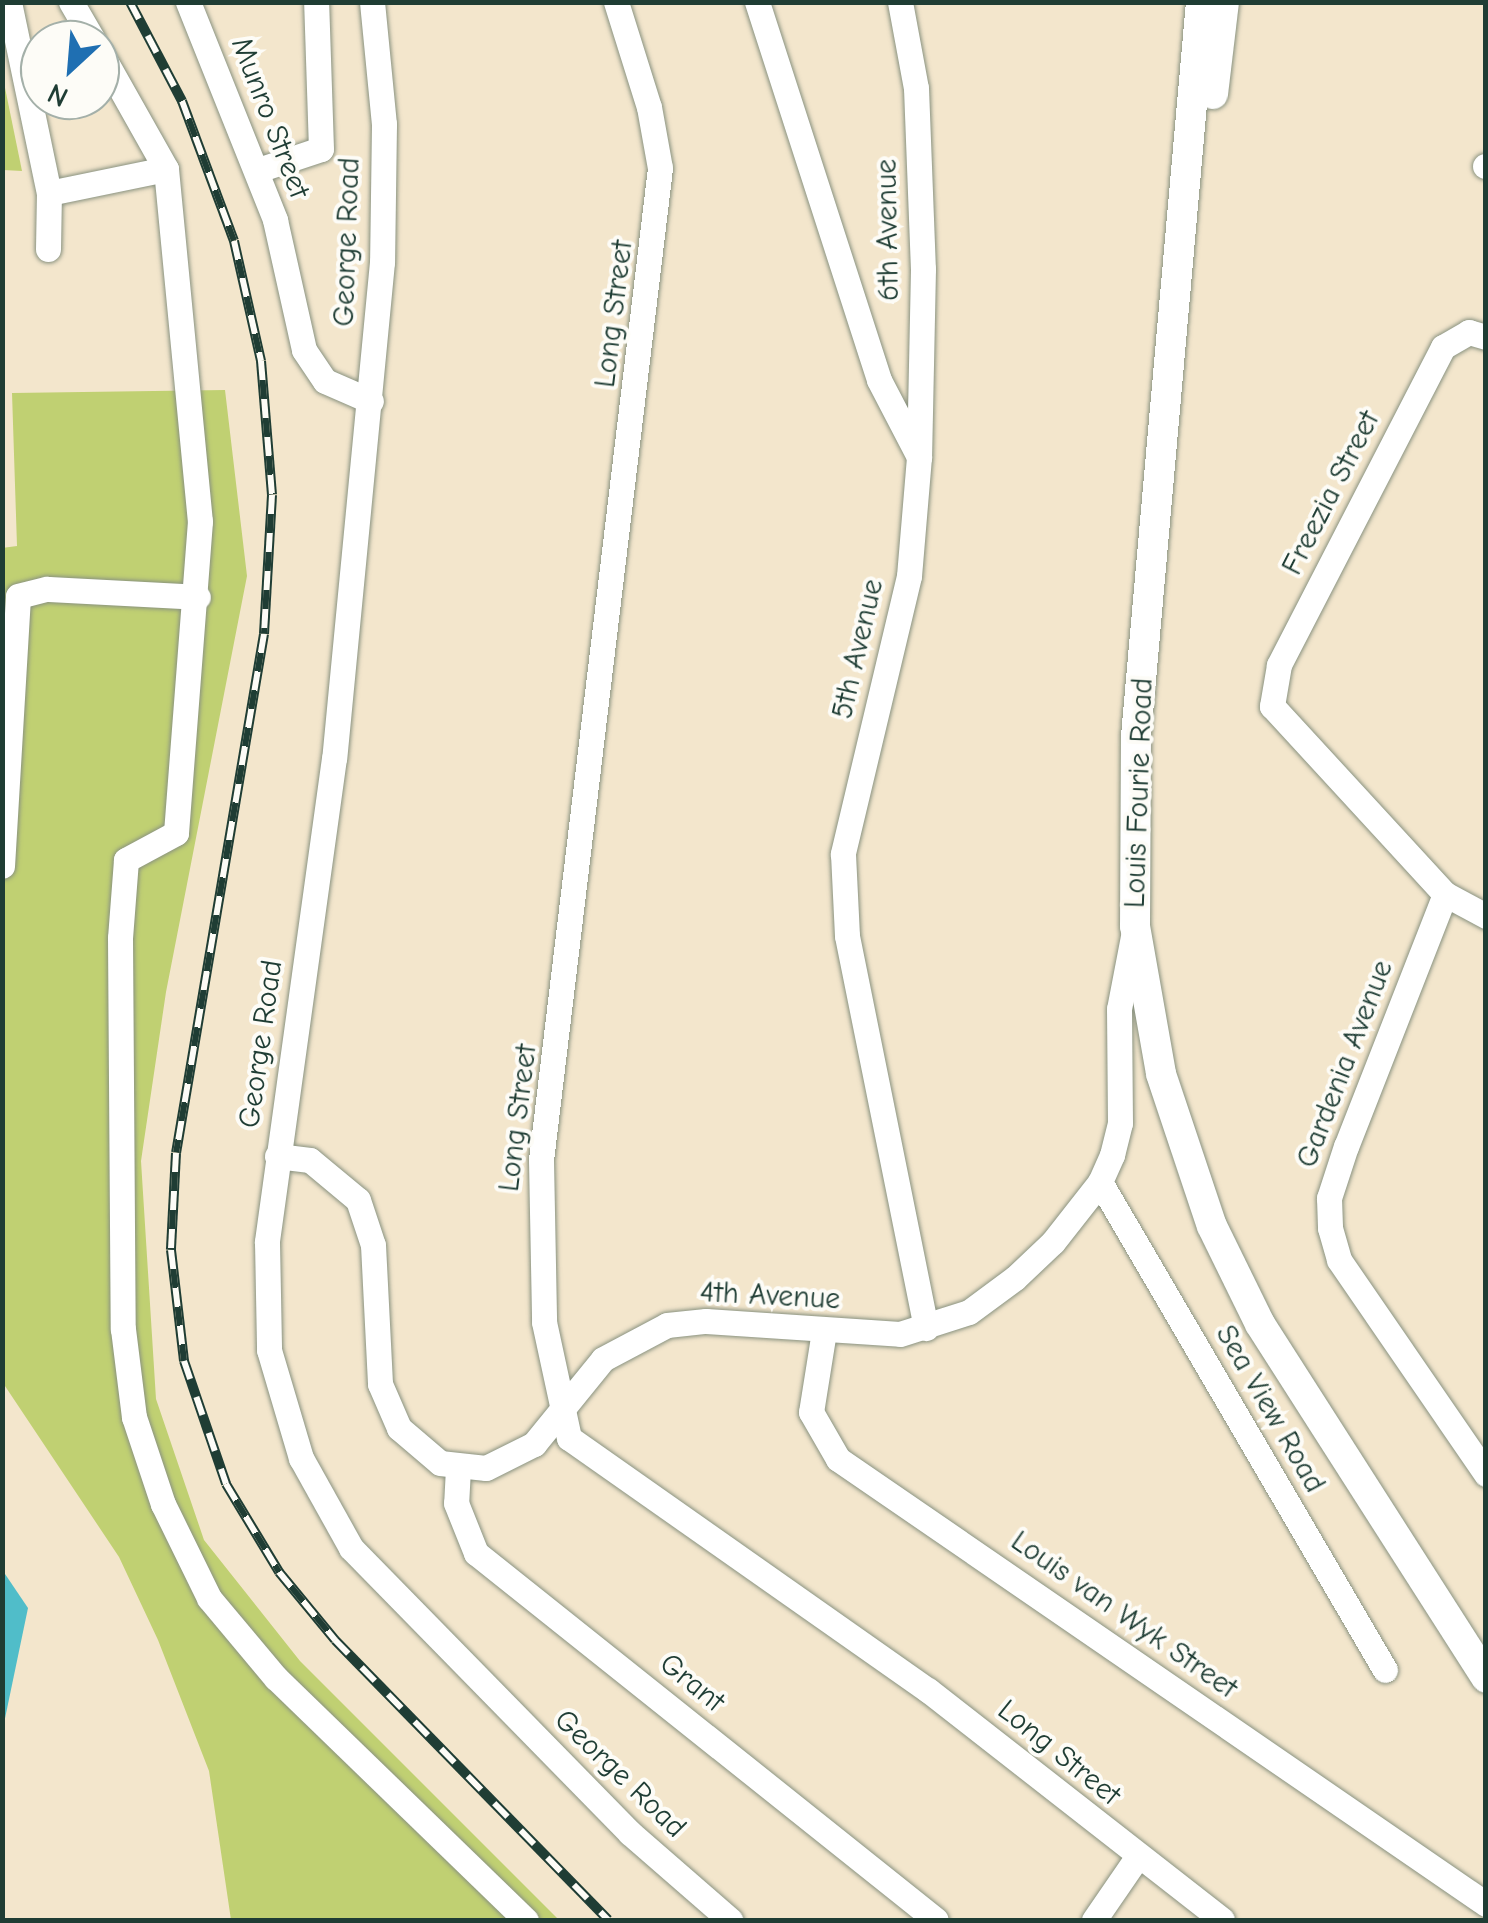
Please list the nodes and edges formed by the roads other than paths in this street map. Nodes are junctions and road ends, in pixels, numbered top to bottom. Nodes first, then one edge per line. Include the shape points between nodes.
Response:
1 (9, 2) edge
2 (188, 2) edge
3 (316, 2) edge
4 (372, 2) edge
5 (616, 2) edge
6 (758, 2) edge
7 (900, 2) edge
8 (1202, 2) edge
9 (1224, 2) edge
10 (120, 87) edge
11 (166, 169) junction
12 (258, 170) junction
13 (49, 193) junction
14 (48, 248) dead end
15 (1486, 337) edge
16 (371, 401) junction
17 (919, 457) junction
18 (198, 597) junction
19 (1136, 736) junction
20 (2, 866) edge
21 (1445, 894) junction
22 (1486, 916) edge
23 (1135, 926) junction
24 (278, 1156) junction
25 (1100, 1182) junction
26 (926, 1328) junction
27 (824, 1330) junction
28 (564, 1408) junction
29 (458, 1468) junction
30 (1486, 1474) edge
31 (1385, 1670) dead end
32 (1486, 1678) edge
33 (1136, 1858) junction
34 (1486, 1904) edge
35 (526, 1920) edge
36 (730, 1920) edge
37 (936, 1920) edge
38 (1094, 1920) edge
39 (1222, 1920) edge

1 - 13 street
2 - 12 street, Munro Street
3 - 12 street via 321,149
4 - 16 street, George Road via 384,124
5 - 28 street, Long Street via 650,107 660,168 542,1160 544,1322
6 - 17 street via 879,380
7 - 17 street, 6th Avenue via 916,88 923,269
8 - 19 main road, Louis Fourie Road
9 - 19 main road
10 - 11 street
11 - 13 street
11 - 18 street via 193,417
12 - 16 street, Munro Street via 290,266 304,350 325,381
13 - 14 street
15 - 21 street, Freezia Street via 1456,336 1442,348 1272,686 1280,720
16 - 24 street, George Road via 334,758
17 - 26 street, 5th Avenue via 908,576 843,854 848,936
18 - 20 street via 47,589 18,596
18 - 35 street via 176,833 126,860 120,938 124,1329 134,1417 163,1504 209,1598 289,1691
19 - 23 main road, Louis Fourie Road
21 - 22 street
21 - 30 street, Gardenia Avenue via 1329,1198 1339,1260
23 - 25 street, 4th Avenue via 1120,1009 1120,1122
23 - 32 main road, Louis Fourie Road via 1161,1074 1212,1226 1260,1324
24 - 29 street via 310,1160 358,1200 373,1245 376,1356 388,1410 418,1450
24 - 36 street, George Road via 266,1258 269,1350 301,1458 332,1518 399,1602 630,1833
25 - 26 street, 4th Avenue via 1014,1278 969,1312
25 - 31 street, Sea View Road
26 - 27 street, 4th Avenue via 884,1336
27 - 28 street, 4th Avenue via 706,1321 667,1325 603,1359
27 - 34 street, Louis van Wyk Street via 811,1412 838,1459
28 - 29 street, 4th Avenue via 513,1460
28 - 33 street, Long Street via 569,1438 928,1690
29 - 37 street, Grant via 456,1503 476,1553
33 - 38 street
33 - 39 street, Long Street

